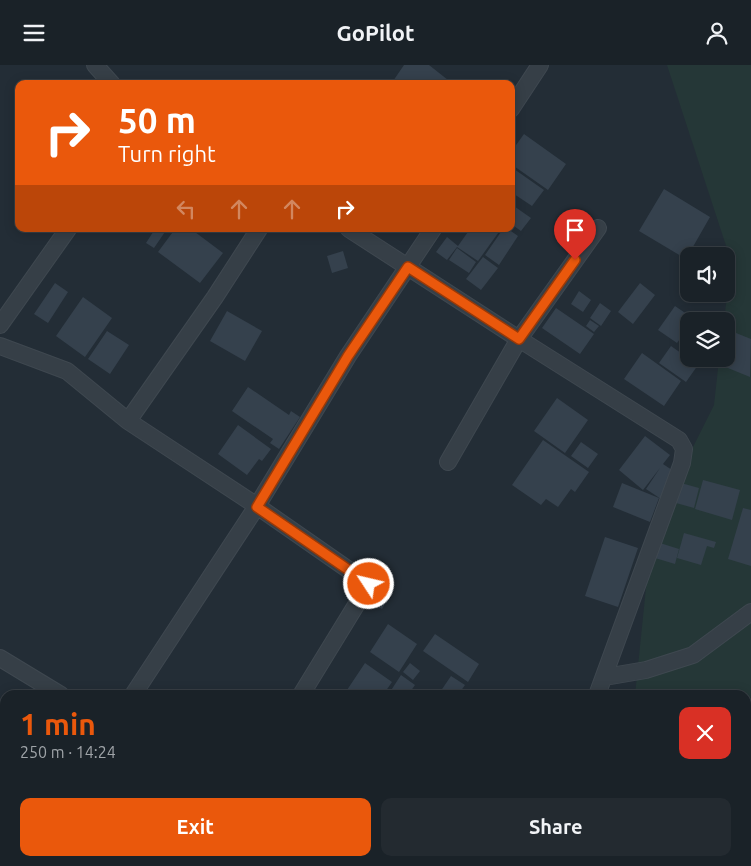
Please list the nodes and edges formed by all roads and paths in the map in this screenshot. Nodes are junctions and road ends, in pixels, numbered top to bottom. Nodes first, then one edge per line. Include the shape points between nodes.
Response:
1 (95, 65) edge
2 (540, 65) edge
3 (108, 80) edge
4 (515, 103) edge
5 (598, 229) dead end
6 (66, 232) edge
7 (257, 232) edge
8 (354, 232) edge
9 (431, 232) edge
10 (408, 267) junction
11 (0, 325) edge
12 (519, 339) junction
13 (0, 346) edge
14 (128, 421) junction
15 (448, 462) dead end
16 (257, 507) junction
17 (751, 612) edge
18 (0, 658) edge
19 (605, 677) junction
20 (53, 690) edge
21 (136, 690) edge
22 (304, 690) edge
23 (599, 690) edge

1 - 3 street
2 - 4 street
5 - 12 street
6 - 11 street
7 - 14 street
8 - 10 street
9 - 10 street
10 - 12 street
10 - 16 street via 348,356
12 - 15 street
12 - 19 street via 679,440 684,449 682,463
13 - 14 street via 67,371
14 - 16 street
16 - 21 street
16 - 22 street via 369,584
17 - 19 street via 693,655 646,670
18 - 20 street
19 - 23 street

